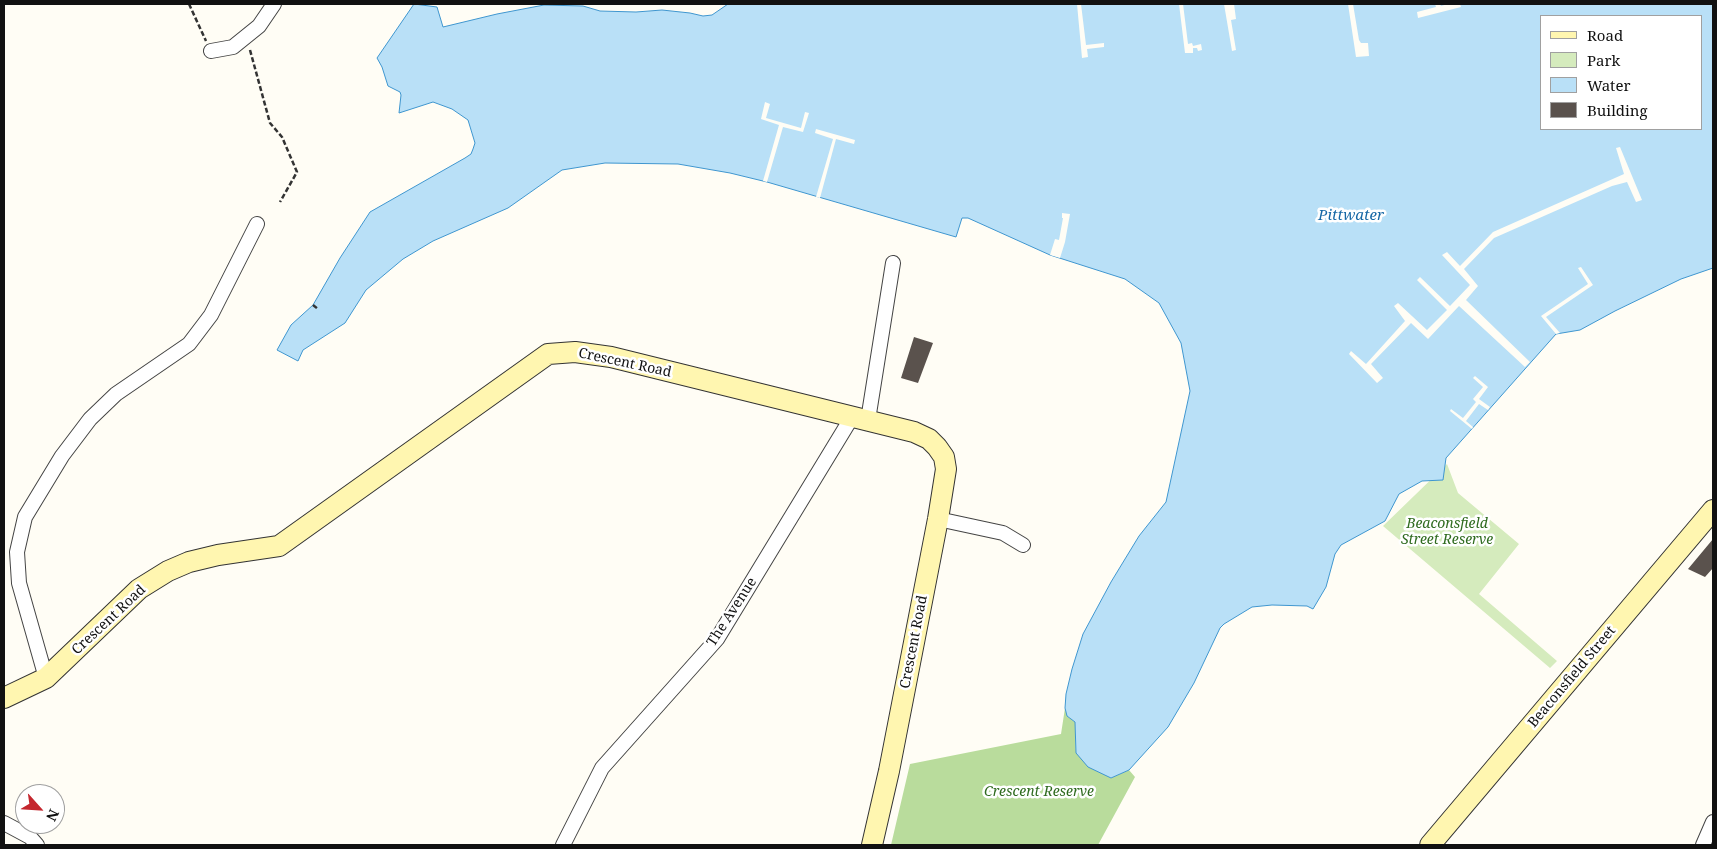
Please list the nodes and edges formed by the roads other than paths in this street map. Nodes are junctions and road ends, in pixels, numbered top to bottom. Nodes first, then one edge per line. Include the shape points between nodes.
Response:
1 (274, 4) edge
2 (211, 51) road end
3 (257, 224) dead end
4 (893, 263) dead end
5 (860, 419) junction
6 (1713, 510) edge
7 (938, 519) junction
8 (1023, 545) dead end
9 (46, 678) junction
10 (4, 698) edge
11 (1713, 822) edge
12 (4, 823) edge
13 (36, 845) edge
14 (563, 845) edge
15 (872, 845) edge
16 (1430, 845) edge
17 (1702, 845) edge

1 - 2 street via 260,26 233,47
3 - 9 street via 211,315 189,344 116,394 90,419 62,456 26,517 17,552 18,583
4 - 5 street, The Avenue
5 - 7 street, Crescent Road via 914,432 938,447 946,469
5 - 9 street, Crescent Road via 611,357 575,352 548,354 279,546 189,562 139,589
5 - 14 street, The Avenue via 717,638 602,768
6 - 16 street, Beaconsfield Street
7 - 8 street via 1003,533
7 - 15 street, Crescent Road
9 - 10 street, Crescent Road
11 - 17 street
12 - 13 street via 30,837

